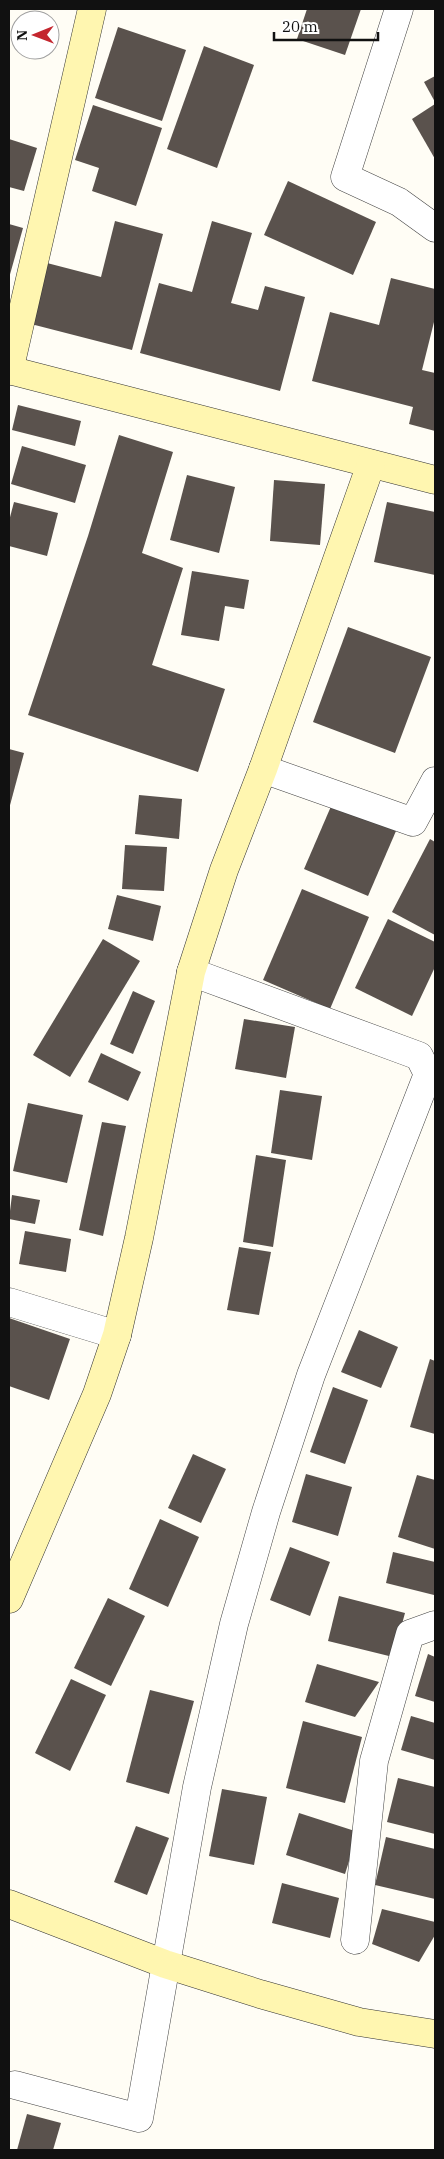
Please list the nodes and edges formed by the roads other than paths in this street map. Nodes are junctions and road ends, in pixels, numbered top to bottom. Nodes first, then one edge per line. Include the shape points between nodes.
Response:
1 (92, 9) edge
2 (399, 9) edge
3 (435, 228) edge
4 (9, 370) edge
5 (371, 464) junction
6 (435, 480) edge
7 (263, 769) junction
8 (435, 781) edge
9 (191, 972) junction
10 (9, 1302) edge
11 (118, 1335) junction
12 (9, 1599) edge
13 (435, 1625) edge
14 (9, 1904) edge
15 (355, 1940) dead end
16 (165, 1964) junction
17 (435, 2034) edge
18 (15, 2085) dead end

1 - 4 street
2 - 3 street via 345,177 399,202
4 - 5 street
5 - 6 street
5 - 7 street
7 - 8 street via 413,822
7 - 9 street via 224,870
9 - 11 street
9 - 16 street via 419,1056 428,1074 311,1375 266,1512 234,1624 197,1786
10 - 11 street
11 - 12 street via 97,1394
13 - 15 street via 410,1634 374,1761
14 - 16 street
16 - 17 street via 360,2022
16 - 18 street via 139,2118

